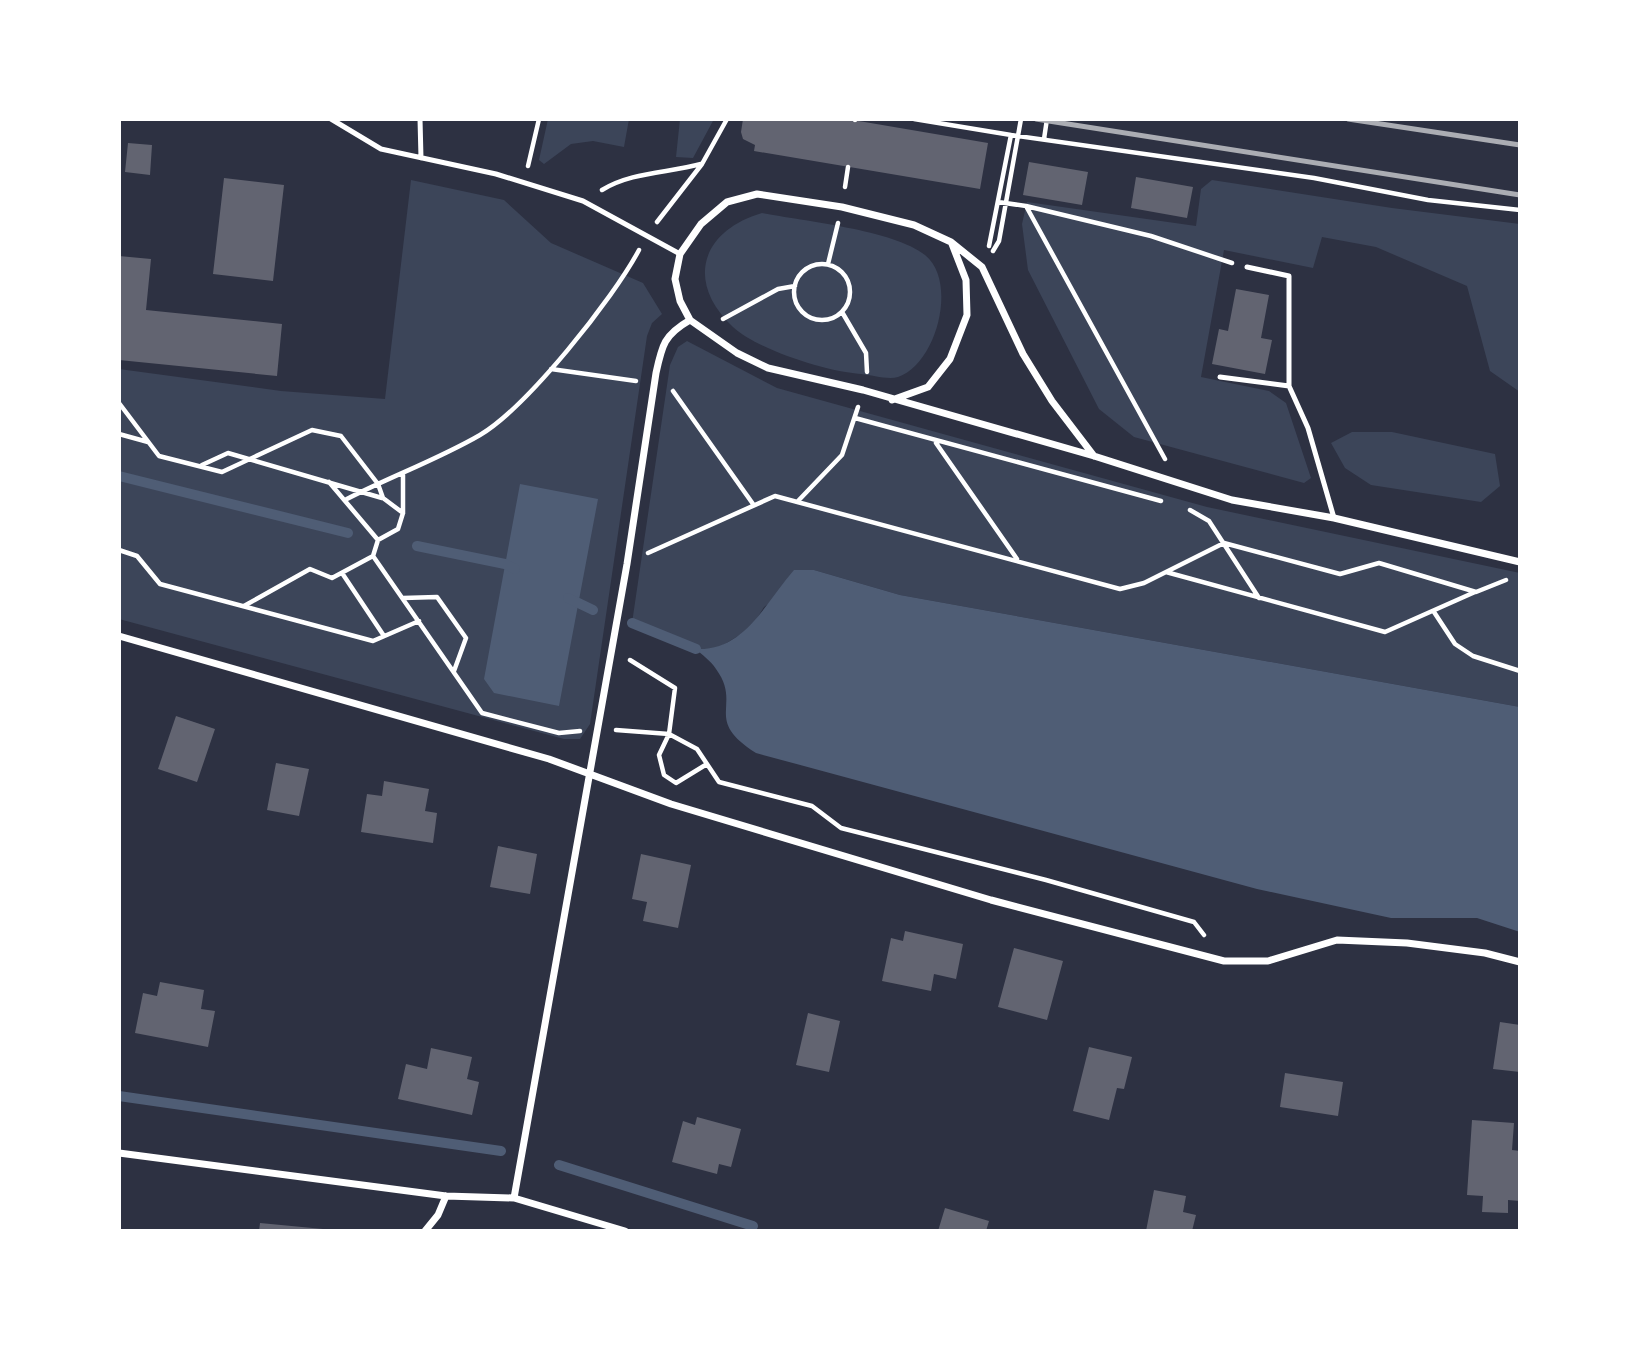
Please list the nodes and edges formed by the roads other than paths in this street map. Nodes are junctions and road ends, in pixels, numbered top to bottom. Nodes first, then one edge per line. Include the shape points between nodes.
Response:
1 (331, 119) edge
2 (420, 119) edge
3 (421, 158) junction
4 (951, 242) junction
5 (680, 254) junction
6 (1247, 267) road end
7 (690, 320) junction
8 (1220, 377) dead end
9 (1289, 386) junction
10 (892, 401) junction
11 (1094, 456) junction
12 (1334, 518) junction
13 (1520, 562) edge
14 (119, 636) edge
15 (590, 772) junction
16 (1520, 962) edge
17 (119, 1153) edge
18 (446, 1195) junction
19 (514, 1198) junction
20 (425, 1231) edge
21 (625, 1231) edge

1 - 3 lane via 382,149
2 - 3 lane
3 - 5 lane via 583,201
4 - 5 street via 914,225 842,207 757,194 727,202 701,224
4 - 10 street via 967,280 967,315 950,359 928,387
4 - 11 street via 982,267 1023,354
5 - 7 street via 675,279
6 - 9 lane via 1289,276
7 - 10 street via 768,368
7 - 15 street via 670,331 662,349
8 - 9 lane
9 - 12 lane via 1308,428
10 - 11 street
11 - 12 street via 1232,500
12 - 13 street
14 - 15 street
15 - 16 street via 671,804 990,900 1224,961 1268,961 1337,940 1407,943
15 - 19 street
17 - 18 street
18 - 19 street
18 - 20 street
19 - 21 street

